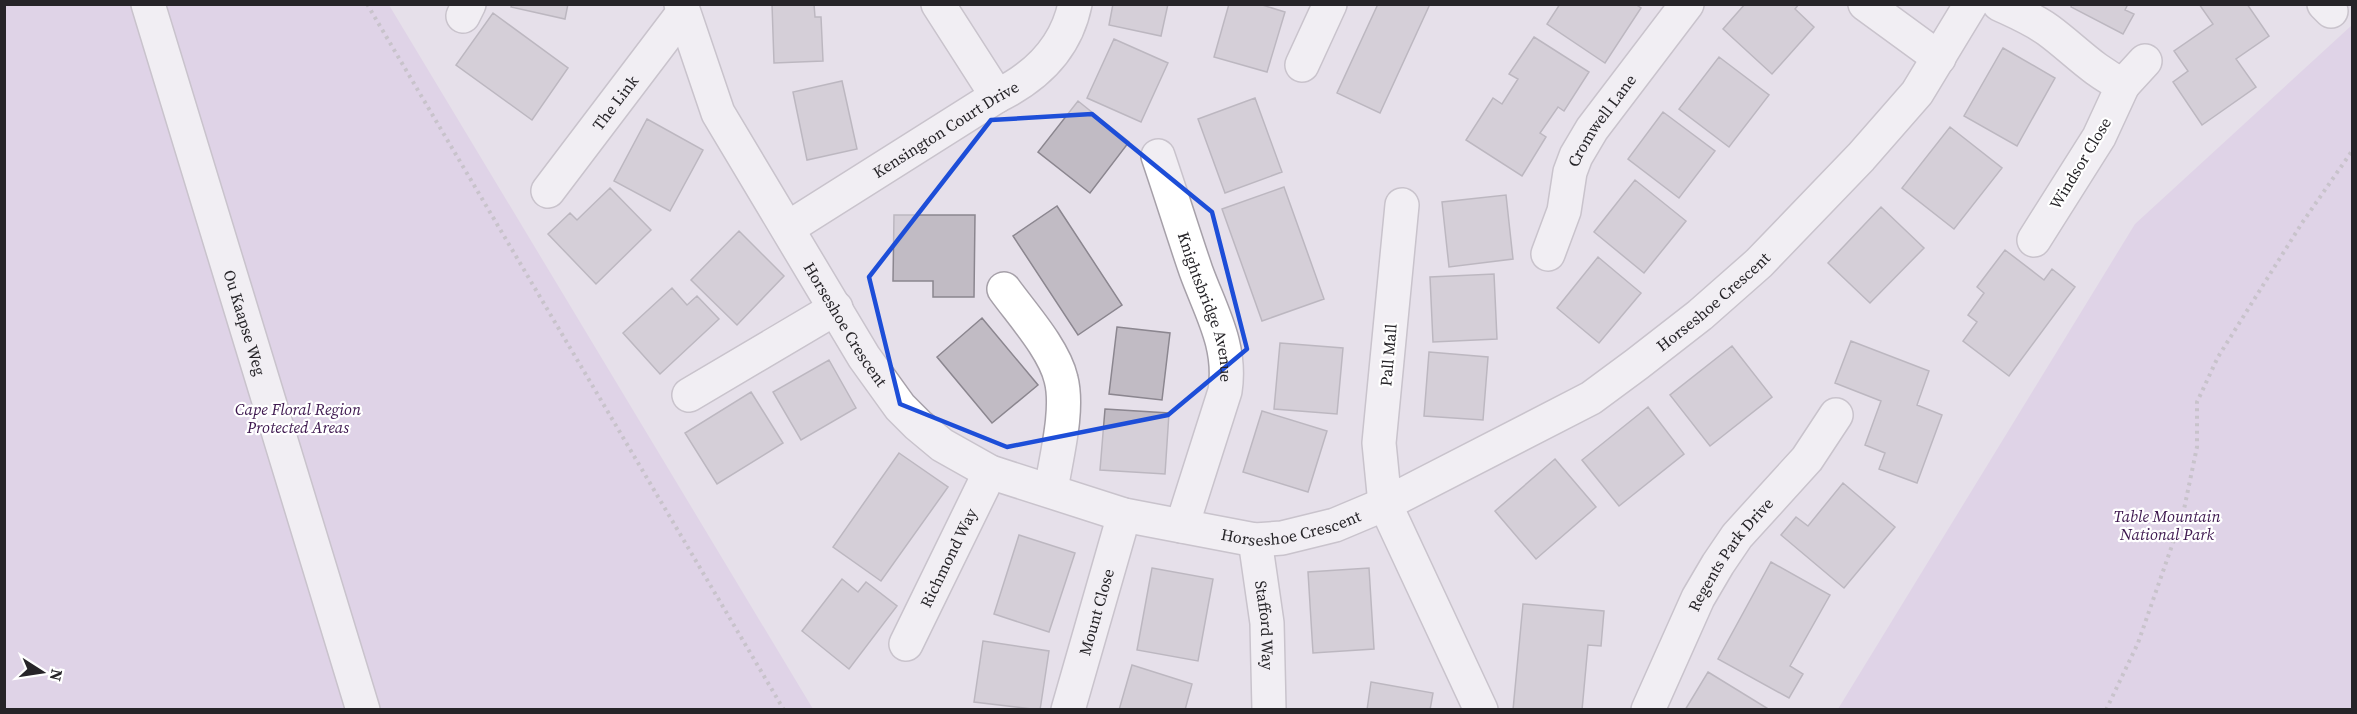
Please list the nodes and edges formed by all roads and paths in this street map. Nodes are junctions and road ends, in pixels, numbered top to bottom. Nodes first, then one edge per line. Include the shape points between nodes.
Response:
1 (148, 4) edge
2 (366, 4) edge
3 (938, 4) edge
4 (1075, 4) edge
5 (1330, 4) edge
6 (1687, 4) edge
7 (1865, 4) edge
8 (1971, 4) edge
9 (1999, 4) edge
10 (682, 9) edge
11 (1939, 58) junction
12 (2145, 62) dead end
13 (1302, 65) dead end
14 (2123, 85) junction
15 (997, 96) junction
16 (2352, 151) edge
17 (1158, 156) dead end
18 (548, 191) dead end
19 (1401, 205) dead end
20 (788, 228) junction
21 (2034, 240) dead end
22 (1548, 254) dead end
23 (1004, 289) dead end
24 (836, 308) junction
25 (689, 395) dead end
26 (1836, 416) dead end
27 (990, 472) junction
28 (1051, 490) junction
29 (1385, 504) junction
30 (1124, 515) junction
31 (1182, 526) junction
32 (1256, 540) junction
33 (906, 644) dead end
34 (363, 710) edge
35 (784, 710) edge
36 (1068, 710) edge
37 (1269, 710) edge
38 (1481, 710) edge
39 (1648, 710) edge
40 (2106, 710) edge

1 - 34 street, Ou Kaapse Weg
2 - 35 path
3 - 15 street
4 - 15 street, Kensington Court Drive via 1067,33 1041,68 1023,84
5 - 13 street
6 - 22 street, Cromwell Lane via 1592,129 1576,156 1564,212
7 - 11 street
8 - 11 street, Horseshoe Crescent
9 - 14 street via 2049,31 2075,55
10 - 18 street, The Link
10 - 20 street, Horseshoe Crescent via 718,113
11 - 29 street, Horseshoe Crescent via 1917,93 1862,157 1759,263 1700,315 1591,398
12 - 14 street, Windsor Close
14 - 21 street, Windsor Close via 2099,137
15 - 20 street, Kensington Court Drive
16 - 40 path via 2218,357 2197,402 2198,447 2183,514 2138,643
17 - 31 street, Knightsbridge Avenue via 1223,338 1227,365 1225,391
19 - 29 street, Pall Mall via 1379,443
20 - 24 street, Horseshoe Crescent
23 - 28 street via 1054,360 1062,380 1061,425
24 - 25 street
24 - 27 street, Horseshoe Crescent via 864,357 900,407 942,445
26 - 39 street, Regents Park Drive via 1807,459 1765,503 1718,564 1689,616
27 - 28 street, Horseshoe Crescent
27 - 33 street, Richmond Way
28 - 30 street, Horseshoe Crescent
29 - 32 street, Horseshoe Crescent via 1335,525
29 - 38 street
30 - 31 street, Horseshoe Crescent
30 - 36 street, Mount Close
31 - 32 street, Horseshoe Crescent
32 - 37 street, Stafford Way via 1267,622

